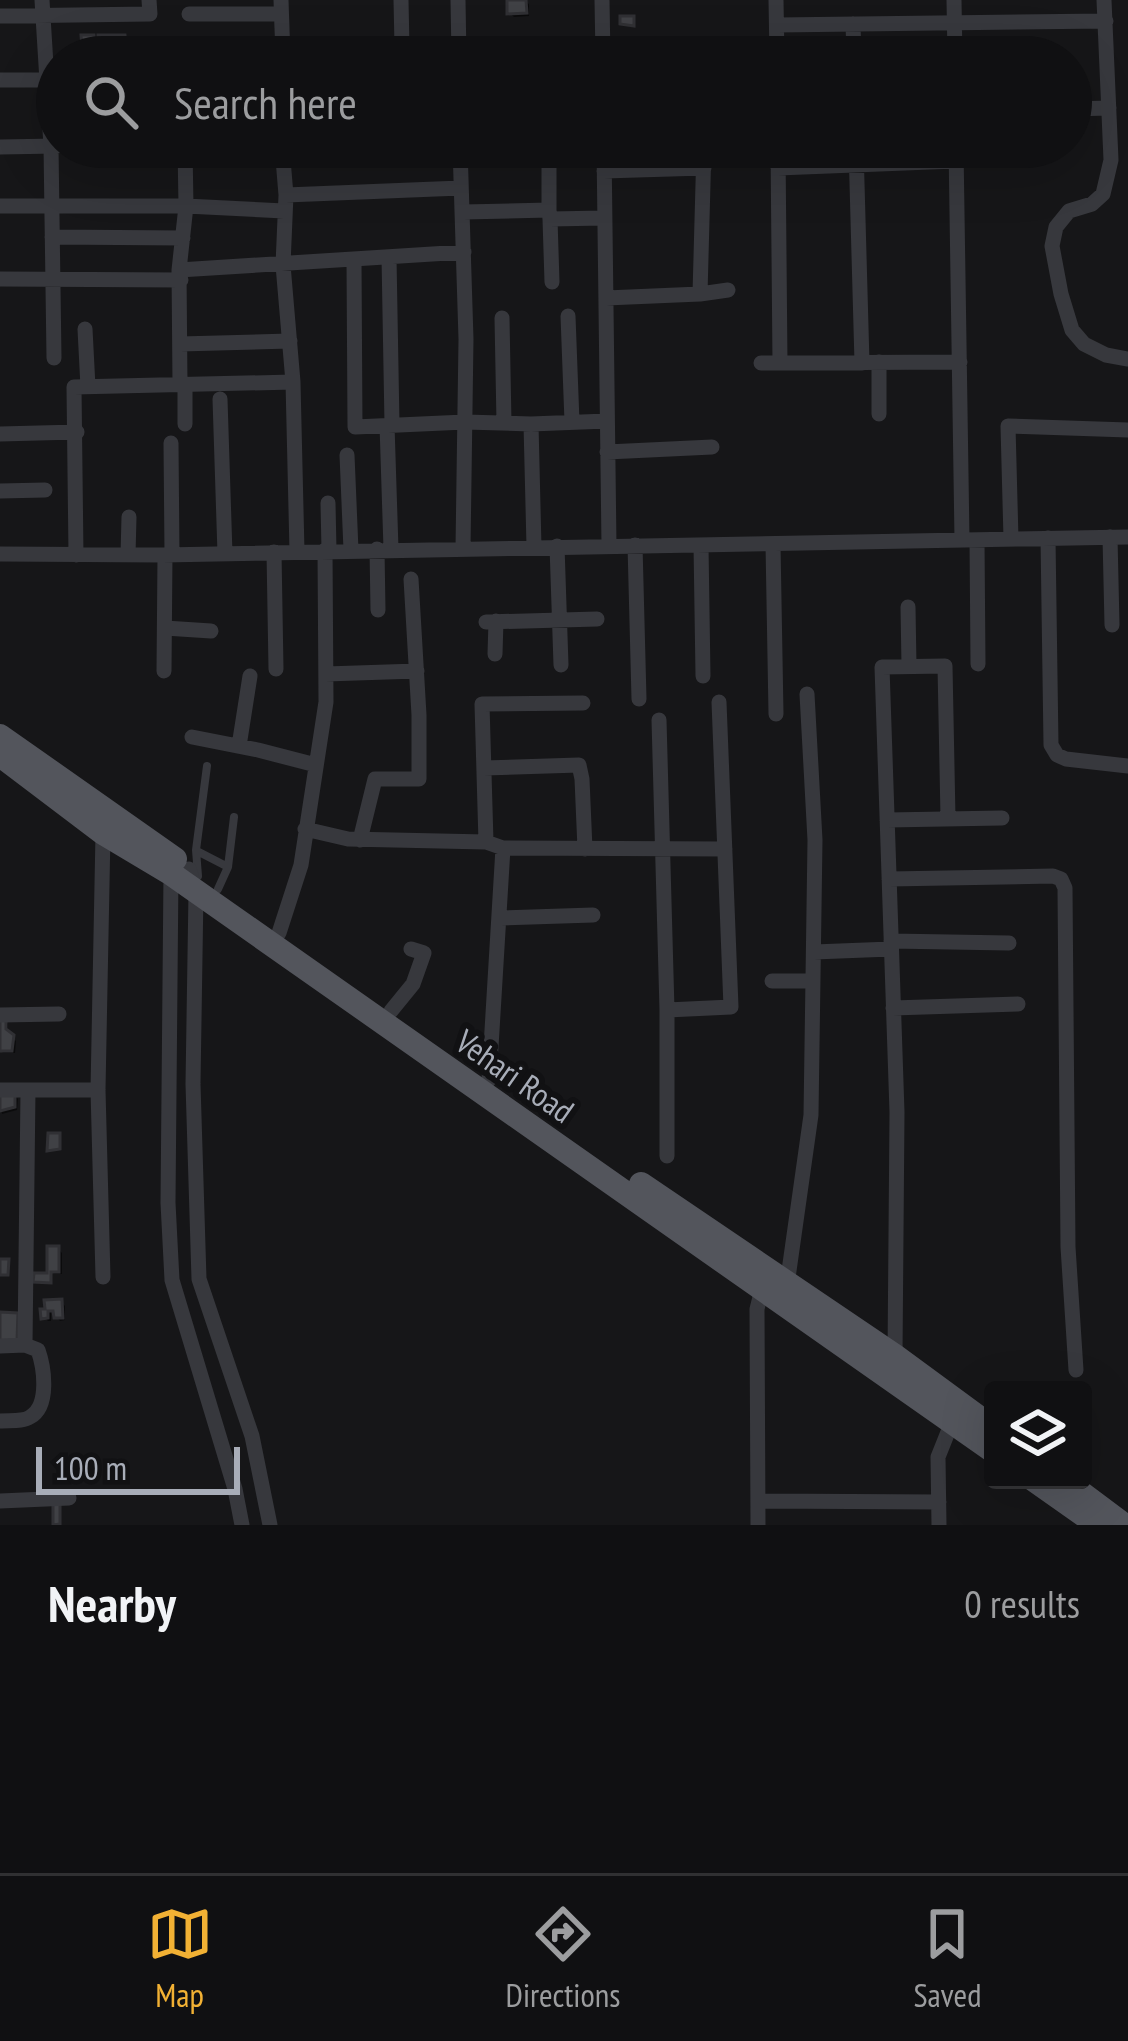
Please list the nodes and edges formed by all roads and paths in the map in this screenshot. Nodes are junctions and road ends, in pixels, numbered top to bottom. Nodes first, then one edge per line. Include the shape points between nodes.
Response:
1 (149, 0) edge
2 (401, 0) edge
3 (458, 0) edge
4 (602, 0) edge
5 (776, 0) edge
6 (954, 0) edge
7 (1104, 0) edge
8 (281, 7) edge
9 (42, 8) edge
10 (189, 14) dead end
11 (0, 16) edge
12 (1106, 21) junction
13 (853, 24) junction
14 (954, 24) junction
15 (777, 25) junction
16 (402, 36) edge
17 (459, 36) edge
18 (603, 36) edge
19 (777, 36) edge
20 (853, 36) edge
21 (954, 36) edge
22 (0, 80) edge
23 (36, 80) edge
24 (1092, 109) edge
25 (1109, 109) junction
26 (36, 146) edge
27 (0, 147) edge
28 (1120, 160) edge
29 (53, 168) edge
30 (185, 168) edge
31 (283, 168) edge
32 (461, 168) edge
33 (549, 168) edge
34 (704, 168) joint
35 (778, 168) edge
36 (857, 168) edge
37 (956, 168) edge
38 (604, 171) joint
39 (461, 188) junction
40 (285, 203) junction
41 (0, 206) edge
42 (52, 206) junction
43 (186, 206) junction
44 (463, 212) junction
45 (550, 214) junction
46 (604, 218) junction
47 (52, 237) junction
48 (182, 238) junction
49 (464, 252) junction
50 (389, 257) junction
51 (353, 260) junction
52 (283, 265) junction
53 (180, 275) junction
54 (0, 279) edge
55 (53, 280) junction
56 (552, 282) dead end
57 (728, 290) dead end
58 (700, 294) junction
59 (606, 298) junction
60 (568, 316) dead end
61 (502, 318) dead end
62 (85, 329) dead end
63 (290, 341) junction
64 (180, 344) junction
65 (54, 358) dead end
66 (1128, 359) edge
67 (959, 362) junction
68 (761, 363) dead end
69 (780, 363) junction
70 (870, 363) junction
71 (293, 382) junction
72 (182, 385) junction
73 (88, 387) junction
74 (220, 399) dead end
75 (879, 414) dead end
76 (465, 422) junction
77 (572, 422) junction
78 (607, 422) junction
79 (504, 423) junction
80 (185, 424) dead end
81 (531, 424) junction
82 (390, 425) junction
83 (1128, 430) edge
84 (77, 432) junction
85 (0, 434) edge
86 (171, 443) dead end
87 (712, 447) dead end
88 (608, 452) junction
89 (347, 455) dead end
90 (0, 490) edge
91 (45, 490) dead end
92 (328, 503) dead end
93 (129, 517) dead end
94 (1128, 536) edge
95 (1110, 537) junction
96 (1048, 538) junction
97 (1011, 539) junction
98 (970, 540) junction
99 (773, 544) junction
100 (635, 545) junction
101 (701, 545) junction
102 (557, 546) junction
103 (609, 546) junction
104 (534, 547) junction
105 (463, 548) junction
106 (384, 549) junction
107 (327, 550) junction
108 (351, 550) junction
109 (274, 552) junction
110 (297, 552) junction
111 (0, 554) edge
112 (225, 554) junction
113 (76, 555) junction
114 (128, 555) junction
115 (169, 555) junction
116 (411, 579) dead end
117 (908, 607) dead end
118 (378, 610) dead end
119 (597, 619) dead end
120 (560, 620) junction
121 (1112, 625) dead end
122 (165, 628) junction
123 (211, 632) dead end
124 (495, 654) dead end
125 (561, 664) dead end
126 (979, 664) dead end
127 (909, 666) junction
128 (276, 669) dead end
129 (164, 670) dead end
130 (417, 670) junction
131 (326, 674) junction
132 (250, 676) dead end
133 (703, 676) dead end
134 (807, 694) dead end
135 (639, 699) dead end
136 (719, 702) dead end
137 (583, 703) dead end
138 (776, 714) dead end
139 (659, 720) dead end
140 (0, 736) edge
141 (192, 737) dead end
142 (239, 746) junction
143 (0, 755) edge
144 (316, 765) junction
145 (207, 766) dead end
146 (1128, 766) edge
147 (484, 768) junction
148 (234, 817) dead end
149 (948, 818) junction
150 (1002, 818) dead end
151 (887, 820) junction
152 (305, 829) junction
153 (104, 833) junction
154 (360, 840) junction
155 (495, 845) junction
156 (585, 849) junction
157 (725, 849) junction
158 (662, 850) junction
159 (197, 872) junction
160 (889, 879) junction
161 (593, 915) dead end
162 (500, 918) junction
163 (279, 933) junction
164 (1009, 943) dead end
165 (891, 945) junction
166 (411, 949) dead end
167 (814, 952) junction
168 (772, 981) dead end
169 (813, 981) junction
170 (194, 994) junction
171 (170, 995) junction
172 (1018, 1004) dead end
173 (893, 1008) junction
174 (668, 1010) junction
175 (391, 1011) junction
176 (59, 1014) dead end
177 (0, 1016) edge
178 (194, 1026) junction
179 (170, 1027) junction
180 (489, 1080) junction
181 (0, 1090) edge
182 (28, 1090) junction
183 (98, 1090) junction
184 (667, 1156) dead end
185 (103, 1277) dead end
186 (774, 1287) junction
187 (0, 1346) edge
188 (26, 1346) junction
189 (895, 1356) junction
190 (1076, 1370) dead end
191 (0, 1421) edge
192 (984, 1421) edge
193 (952, 1422) junction
194 (984, 1445) edge
195 (69, 1498) dead end
196 (1069, 1500) edge
197 (0, 1501) edge
198 (758, 1501) junction
199 (938, 1502) junction
200 (242, 1525) edge
201 (270, 1525) edge
202 (758, 1525) edge
203 (939, 1525) edge
204 (1098, 1525) edge
205 (1124, 1525) edge

1 - 9 street via 149,14
2 - 16 street
3 - 17 street
4 - 18 street
5 - 15 street
6 - 14 street
7 - 12 street
8 - 10 street
9 - 11 street
12 - 14 street
12 - 25 street
13 - 14 street
13 - 15 street
13 - 20 street
14 - 21 street
15 - 19 street
22 - 23 street
24 - 25 street
25 - 28 street
26 - 27 street
28 - 66 street via 1103,194 1056,227 1052,246 1072,330 1084,344
29 - 42 street
30 - 43 street
31 - 40 street
32 - 39 street
33 - 45 street
34 - 38 street
34 - 58 street
35 - 69 street
36 - 70 street
37 - 67 street
38 - 46 street
39 - 40 street
39 - 44 street
40 - 43 street
40 - 52 street
41 - 42 street
42 - 43 street
42 - 47 street
43 - 48 street
44 - 45 street
44 - 49 street
45 - 46 street
45 - 56 street
46 - 59 street
47 - 48 street
47 - 55 street
48 - 53 street
49 - 50 street
49 - 76 street
50 - 51 street
50 - 82 street
51 - 52 street
51 - 82 street via 355,427
52 - 53 street
52 - 63 street
53 - 55 street
53 - 64 street
54 - 55 street
55 - 65 street
57 - 58 street
58 - 59 street
59 - 78 street
60 - 77 street
61 - 79 street
62 - 73 street
63 - 64 street
63 - 71 street
64 - 72 street
67 - 70 street
67 - 98 street
68 - 69 street
69 - 70 street
70 - 75 street
71 - 72 street
71 - 110 street
72 - 73 street
72 - 80 street
73 - 84 street via 74,388
74 - 112 street
76 - 79 street
76 - 82 street
76 - 105 street
77 - 78 street
77 - 81 street
78 - 88 street
79 - 81 street
81 - 104 street
82 - 106 street
83 - 97 street via 1008,426
84 - 85 street
84 - 113 street
86 - 115 street
87 - 88 street
88 - 103 street
89 - 108 street
90 - 91 street
92 - 107 street
93 - 114 street
94 - 95 street
95 - 96 street
95 - 121 street
96 - 97 street
96 - 146 street via 1051,745 1066,759
97 - 98 street
98 - 99 street
98 - 126 street
99 - 101 street
99 - 138 street
100 - 101 street
100 - 103 street
100 - 135 street
101 - 133 street
102 - 103 street
102 - 104 street
102 - 120 street
104 - 105 street
105 - 106 street
106 - 108 street
106 - 118 street
107 - 108 street
107 - 110 street
107 - 131 street
109 - 110 street
109 - 112 street
109 - 128 street
111 - 113 street
112 - 115 street
113 - 114 street
114 - 115 street
115 - 122 street
116 - 130 street
117 - 127 street
119 - 120 street
120 - 124 street via 491,621
120 - 125 street
122 - 123 street
122 - 129 street
127 - 149 street via 946,665
127 - 151 street via 882,667
130 - 131 street
130 - 154 street via 418,779 375,779
131 - 144 street
132 - 142 street
134 - 167 street
136 - 157 street
137 - 147 street via 482,704
139 - 158 street
140 - 159 main road, Vehari Road
141 - 142 street
142 - 144 street
143 - 153 main road, Vehari Road
144 - 152 street
145 - 159 lane
147 - 155 street
147 - 156 street via 578,765
148 - 159 lane
149 - 150 street
149 - 151 street
151 - 160 street
152 - 154 street
152 - 163 street
153 - 159 main road, Vehari Road
153 - 183 street
154 - 155 street
155 - 156 street
155 - 162 street
156 - 158 street
157 - 158 street
157 - 174 street via 731,1007
158 - 174 street
159 - 163 main road, Vehari Road
159 - 170 street
159 - 171 street
159 - 186 main road, Vehari Road
160 - 165 street
160 - 190 street via 1053,876 1065,888
161 - 162 street
162 - 180 street
163 - 175 main road, Vehari Road
164 - 165 street
165 - 167 street
165 - 173 street
166 - 175 street via 424,953
167 - 169 street
168 - 169 street
169 - 186 street via 811,1115
170 - 171 street
170 - 178 street
171 - 179 street
172 - 173 street
173 - 189 street
174 - 184 street
175 - 180 main road, Vehari Road
176 - 177 street
178 - 179 street
178 - 201 street via 199,1280 252,1436
179 - 200 street via 172,1280
180 - 186 main road, Vehari Road
181 - 182 street
182 - 183 street
182 - 188 street
183 - 185 street
186 - 189 main road, Vehari Road
186 - 193 main road, Vehari Road
186 - 198 street via 758,1309
187 - 188 street
188 - 191 street via 41,1357 40,1407 26,1420
189 - 192 main road, Vehari Road
193 - 194 main road, Vehari Road
193 - 199 street via 938,1457
195 - 197 street
196 - 204 main road
196 - 205 main road
198 - 199 street
198 - 202 street
199 - 203 street

